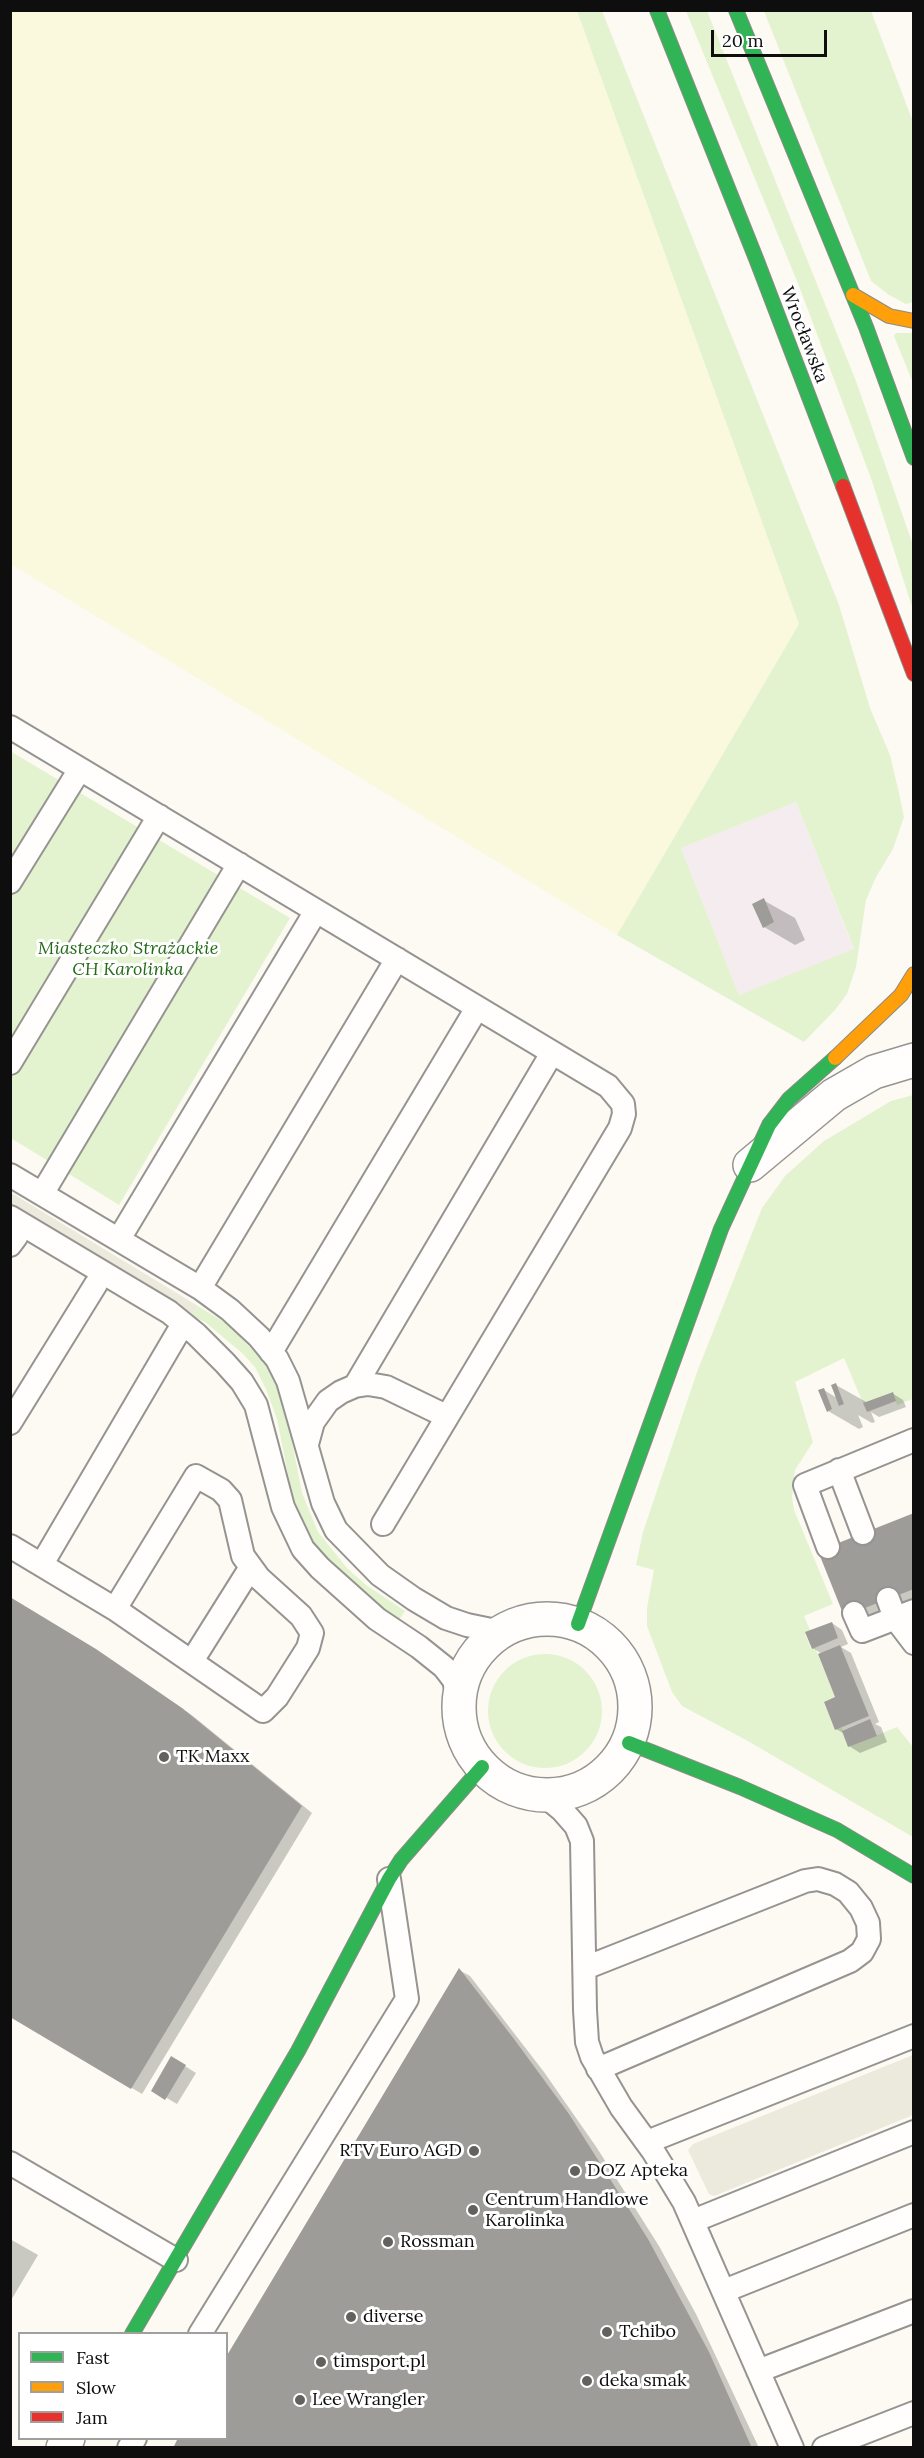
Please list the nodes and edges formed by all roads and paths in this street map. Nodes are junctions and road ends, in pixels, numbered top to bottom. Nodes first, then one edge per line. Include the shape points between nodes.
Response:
1 (657, 10) edge
2 (736, 10) edge
3 (853, 295) junction
4 (914, 321) edge
5 (914, 458) edge
6 (914, 674) edge
7 (10, 727) edge
8 (80, 769) junction
9 (159, 816) junction
10 (239, 864) junction
11 (10, 882) edge
12 (316, 911) junction
13 (397, 960) junction
14 (914, 974) edge
15 (477, 1008) junction
16 (552, 1053) junction
17 (914, 1060) edge
18 (10, 1064) edge
19 (750, 1165) junction
20 (10, 1175) edge
21 (42, 1194) junction
22 (12, 1233) edge
23 (119, 1239) junction
24 (96, 1284) junction
25 (200, 1288) junction
26 (177, 1334) junction
27 (271, 1352) junction
28 (225, 1363) junction
29 (355, 1386) junction
30 (446, 1416) junction
31 (10, 1423) edge
32 (912, 1444) edge
33 (307, 1446) junction
34 (839, 1470) junction
35 (383, 1524) dead end
36 (863, 1533) dead end
37 (10, 1546) edge
38 (828, 1547) dead end
39 (42, 1564) junction
40 (251, 1567) junction
41 (115, 1609) junction
42 (899, 1609) edge
43 (858, 1622) dead end
44 (578, 1624) junction
45 (501, 1632) junction
46 (914, 1643) edge
47 (192, 1661) junction
48 (459, 1701) junction
49 (629, 1743) junction
50 (482, 1767) junction
51 (545, 1796) junction
52 (914, 1876) edge
53 (389, 1879) junction
54 (585, 1968) junction
55 (914, 2036) edge
56 (598, 2069) junction
57 (914, 2132) edge
58 (647, 2142) junction
59 (10, 2163) edge
60 (914, 2215) edge
61 (693, 2222) junction
62 (176, 2260) junction
63 (723, 2291) junction
64 (914, 2311) edge
65 (133, 2332) edge
66 (201, 2332) edge
67 (758, 2372) junction
68 (914, 2413) edge
69 (792, 2448) edge
70 (824, 2448) edge

1 - 6 street, Wrocławska
2 - 3 street
3 - 4 street via 889,316
3 - 5 street
7 - 8 lane
8 - 9 lane
8 - 11 lane
9 - 10 lane
9 - 18 lane
10 - 12 lane
10 - 21 lane
12 - 13 lane
12 - 23 lane
13 - 15 lane
13 - 25 lane
14 - 19 street via 901,995 872,1025 789,1099 768,1125
15 - 16 lane
15 - 27 lane
16 - 29 lane
16 - 30 lane via 608,1086 622,1104 620,1128
17 - 19 street via 874,1072 834,1095
19 - 44 street via 721,1229
20 - 21 lane
21 - 23 lane
22 - 24 lane
22 - 28 lane via 169,1312
23 - 25 lane
24 - 26 lane
24 - 31 lane
25 - 27 lane via 230,1310
26 - 28 lane
26 - 39 lane
27 - 33 lane via 288,1381
28 - 48 lane via 256,1405 283,1507 303,1549 369,1612 444,1666 454,1680
29 - 30 lane via 386,1387
29 - 33 lane via 328,1401 313,1422
30 - 35 lane
32 - 34 lane
33 - 45 lane via 323,1503 336,1530 358,1555 380,1575 446,1617
34 - 36 lane
34 - 38 lane via 805,1485
37 - 39 lane
39 - 41 lane
40 - 41 lane via 243,1556 230,1500 196,1476
40 - 47 lane
40 - 47 lane via 301,1616 312,1633 308,1648 278,1697 263,1711
41 - 47 lane
42 - 43 lane
42 - 46 lane
44 - 45 street via 544,1618
44 - 49 street via 603,1638 622,1660 633,1686 636,1715
45 - 48 street via 484,1645 469,1666
48 - 50 street via 468,1747
49 - 51 street via 611,1769 597,1780 568,1794
49 - 52 street via 837,1830
50 - 51 street via 501,1783
50 - 53 street
51 - 54 lane via 576,1826 582,1841
53 - 62 street via 298,2051
53 - 66 lane via 406,1999
54 - 56 lane via 587,2042
54 - 56 lane via 805,1881 818,1879 848,1892 868,1923 869,1939 862,1952 850,1961
55 - 58 lane
56 - 58 lane
57 - 61 lane
58 - 61 lane
59 - 62 lane
60 - 63 lane
61 - 63 lane
62 - 65 street
63 - 67 lane
64 - 67 lane
67 - 69 lane
68 - 70 lane

